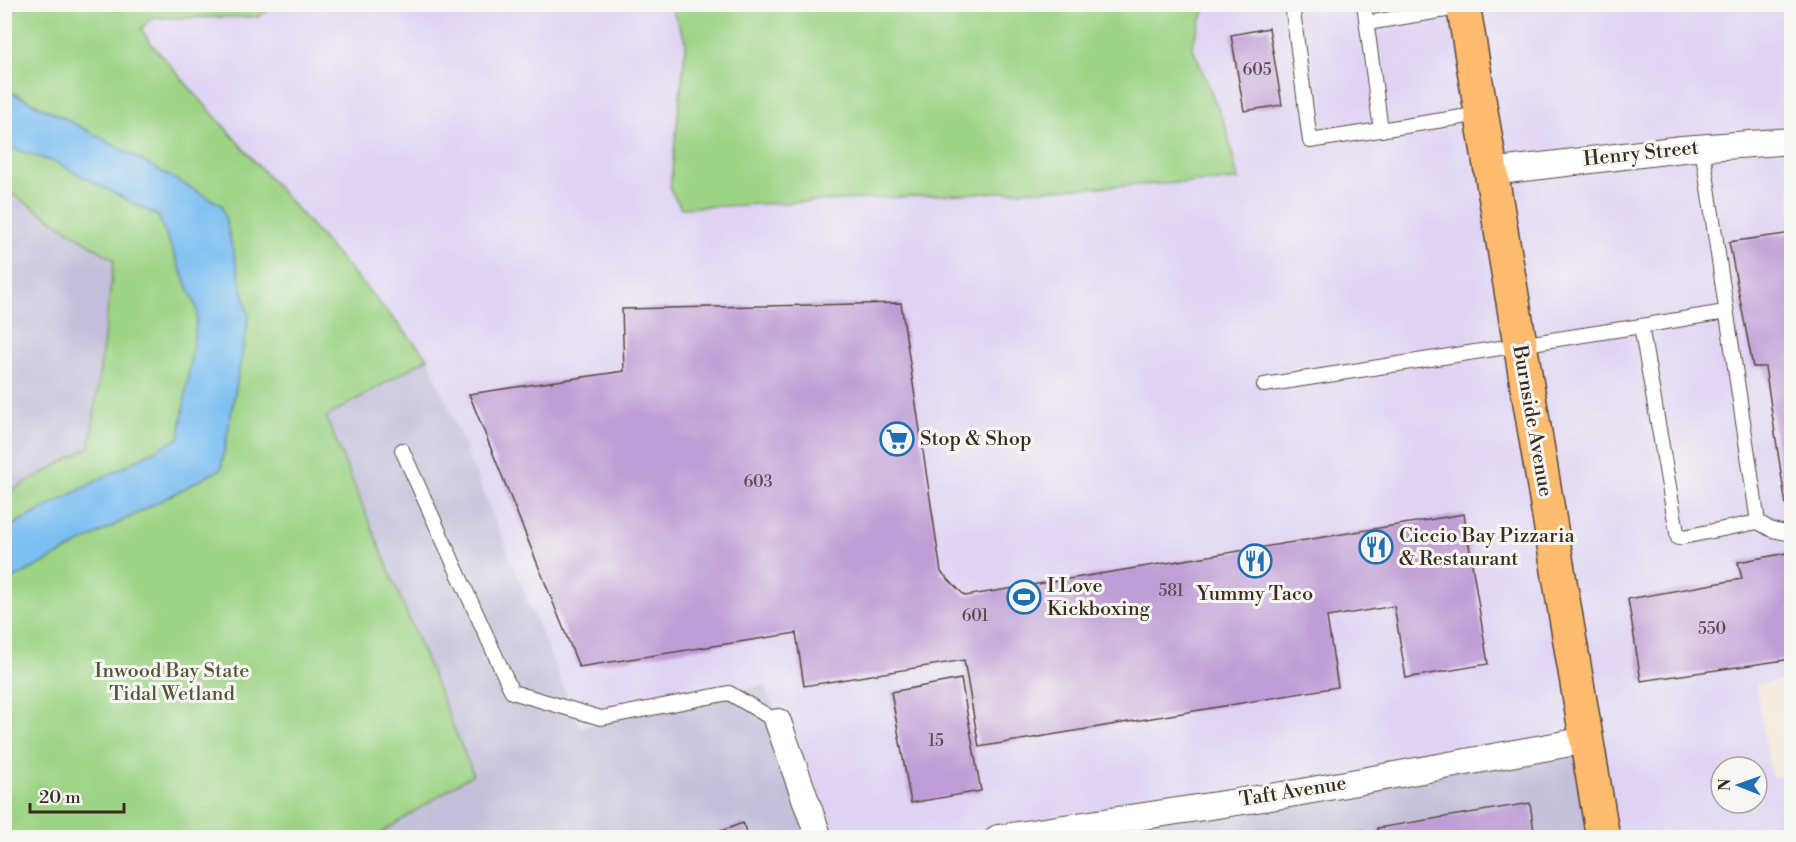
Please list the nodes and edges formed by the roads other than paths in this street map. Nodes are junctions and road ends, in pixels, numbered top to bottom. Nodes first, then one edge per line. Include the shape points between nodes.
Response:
1 (1292, 4) edge
2 (1364, 4) edge
3 (1464, 6) edge
4 (1367, 23) junction
5 (1481, 114) junction
6 (1381, 130) junction
7 (1791, 141) edge
8 (1702, 147) junction
9 (1491, 172) junction
10 (1725, 312) junction
11 (1641, 326) junction
12 (1518, 344) junction
13 (1264, 385) dead end
14 (402, 450) dead end
15 (1758, 522) junction
16 (1791, 534) edge
17 (778, 722) joint
18 (1587, 740) junction
19 (819, 837) edge
20 (998, 837) edge
21 (1603, 837) edge

1 - 6 lane via 1310,141
2 - 4 lane
3 - 4 lane
3 - 5 main road, Burnside Avenue
4 - 6 lane
5 - 6 lane
5 - 9 main road, Burnside Avenue
7 - 8 street, Henry Street
8 - 9 street, Henry Street
8 - 10 lane
9 - 12 main road, Burnside Avenue
10 - 11 lane
10 - 15 lane
11 - 12 lane
11 - 15 lane via 1678,538
12 - 13 lane
12 - 18 main road, Burnside Avenue
14 - 17 lane via 512,692 601,718 729,693
15 - 16 lane
17 - 19 street
18 - 20 street, Taft Avenue via 1296,793
18 - 21 main road, Burnside Avenue

